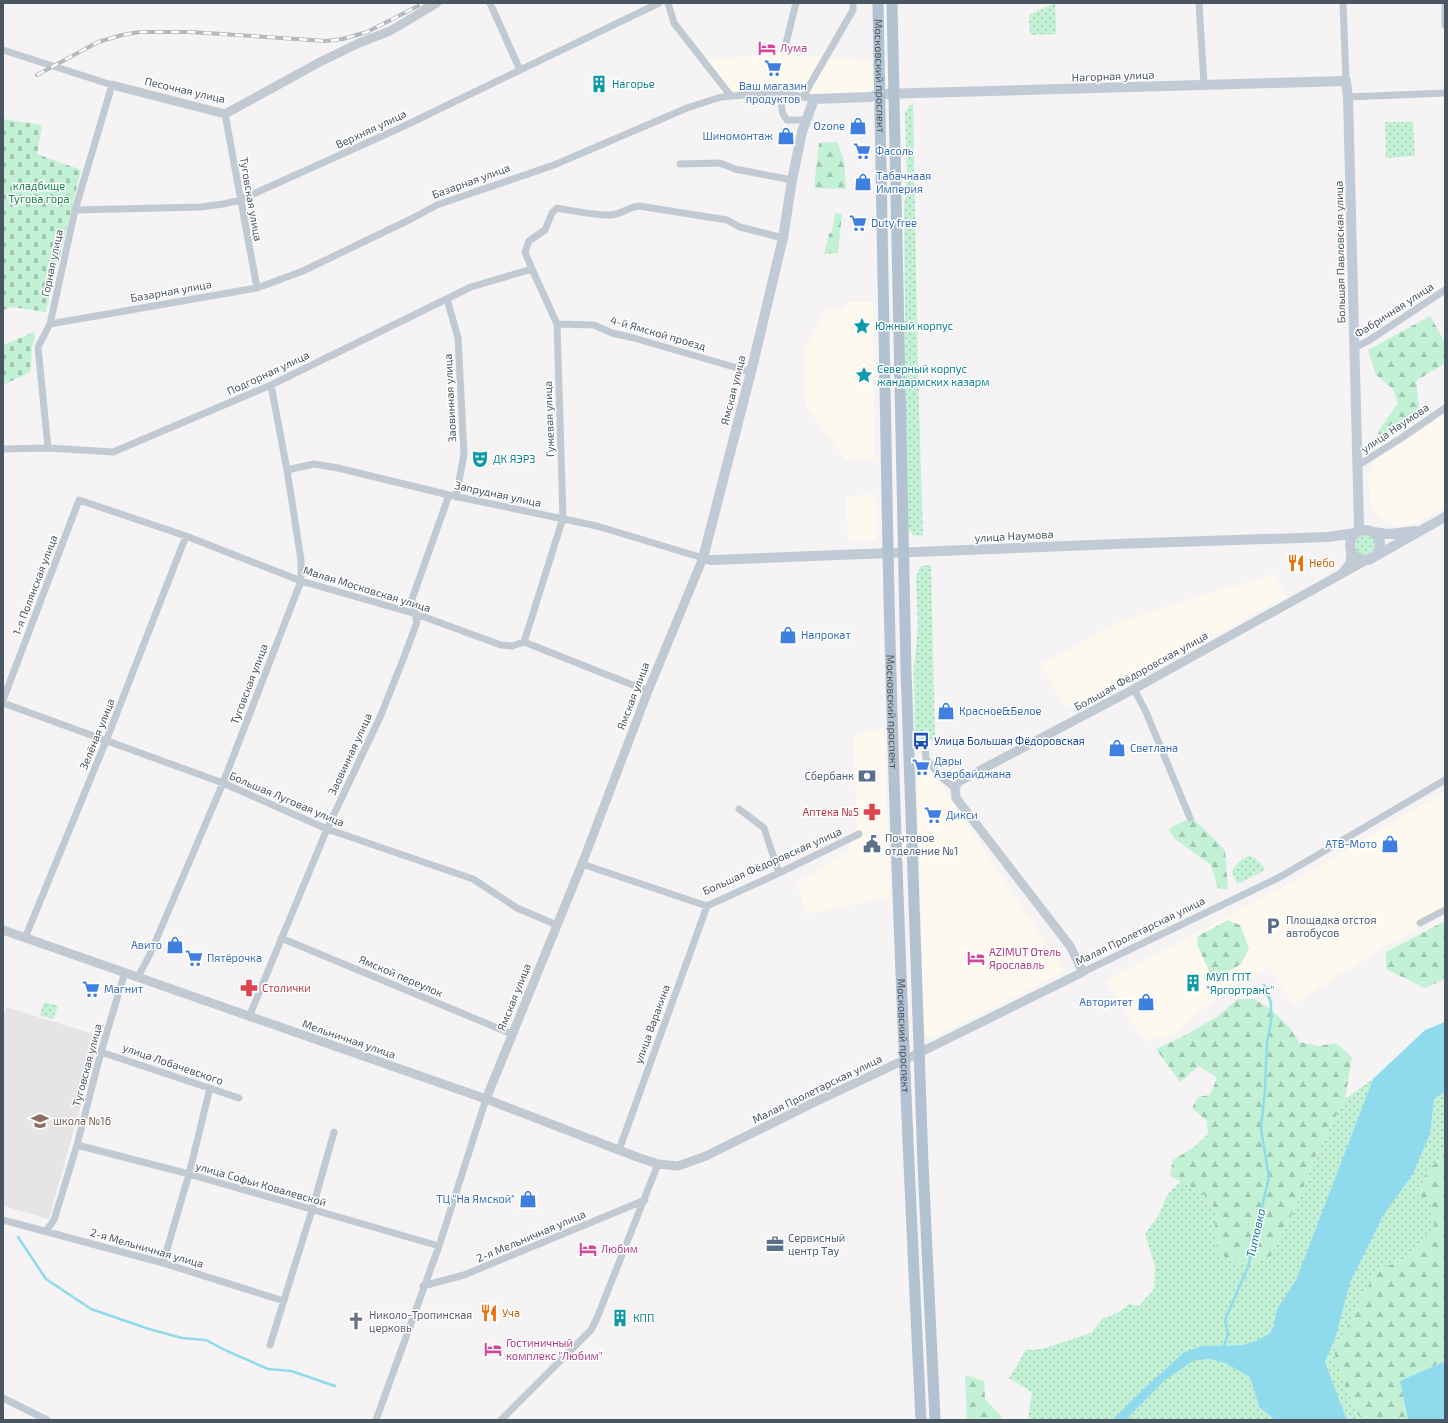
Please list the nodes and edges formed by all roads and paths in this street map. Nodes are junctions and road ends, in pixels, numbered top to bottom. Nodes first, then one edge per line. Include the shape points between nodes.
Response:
1 (437, 3) edge
2 (490, 3) edge
3 (659, 3) edge
4 (668, 3) edge
5 (796, 3) edge
6 (853, 3) edge
7 (878, 3) edge
8 (892, 3) edge
9 (1199, 3) edge
10 (1343, 3) edge
11 (1445, 3) edge
12 (1445, 25) edge
13 (785, 47) dead end
14 (3, 50) edge
15 (520, 70) junction
16 (1346, 81) junction
17 (112, 85) junction
18 (1204, 85) junction
19 (783, 93) junction
20 (1445, 93) edge
21 (881, 94) junction
22 (894, 94) junction
23 (730, 95) junction
24 (1348, 96) junction
25 (814, 100) junction
26 (225, 114) junction
27 (807, 120) junction
28 (680, 164) dead end
29 (792, 180) junction
30 (240, 200) junction
31 (75, 210) junction
32 (783, 238) junction
33 (532, 269) junction
34 (257, 288) junction
35 (1445, 290) edge
36 (447, 299) junction
37 (50, 324) junction
38 (557, 324) junction
39 (1354, 348) junction
40 (751, 372) junction
41 (271, 385) junction
42 (1445, 408) edge
43 (3, 448) edge
44 (48, 448) junction
45 (1357, 466) junction
46 (287, 470) junction
47 (453, 496) junction
48 (79, 500) joint
49 (1358, 500) junction
50 (1445, 517) edge
51 (563, 518) junction
52 (1426, 527) junction
53 (1356, 532) junction
54 (1372, 532) junction
55 (186, 536) junction
56 (1328, 537) junction
57 (1351, 550) junction
58 (888, 553) junction
59 (903, 553) junction
60 (703, 558) junction
61 (1372, 558) junction
62 (1339, 576) junction
63 (301, 581) junction
64 (416, 614) junction
65 (524, 642) junction
66 (1134, 689) junction
67 (648, 691) junction
68 (3, 700) edge
69 (3, 703) edge
70 (106, 741) junction
71 (925, 747) dead end
72 (1445, 780) edge
73 (223, 783) junction
74 (955, 788) junction
75 (739, 809) dead end
76 (1190, 818) dead end
77 (327, 829) junction
78 (859, 834) dead end
79 (582, 864) junction
80 (779, 873) junction
81 (707, 906) junction
82 (1445, 910) edge
83 (1420, 923) dead end
84 (557, 925) junction
85 (3, 930) edge
86 (25, 938) junction
87 (281, 938) junction
88 (124, 972) junction
89 (1083, 972) junction
90 (138, 977) junction
91 (249, 1017) junction
92 (512, 1034) junction
93 (101, 1052) junction
94 (919, 1053) junction
95 (904, 1060) junction
96 (210, 1088) junction
97 (238, 1098) dead end
98 (486, 1100) junction
99 (334, 1132) dead end
100 (77, 1145) junction
101 (619, 1150) junction
102 (688, 1163) joint
103 (658, 1164) junction
104 (189, 1174) junction
105 (645, 1200) junction
106 (312, 1210) junction
107 (3, 1220) edge
108 (46, 1231) junction
109 (439, 1246) junction
110 (163, 1263) junction
111 (423, 1286) junction
112 (284, 1301) junction
113 (270, 1345) dead end
114 (3, 1398) edge
115 (47, 1420) edge
116 (376, 1420) edge
117 (501, 1420) edge
118 (921, 1420) edge
119 (935, 1420) edge

1 - 26 street, Песочная улица via 390,31 320,62
2 - 15 street
3 - 15 street, Верхняя улица
4 - 23 street via 674,23
5 - 13 street
6 - 25 street via 853,10 804,95
7 - 21 main road, Московский проспект
8 - 22 main road, Московский проспект
9 - 18 street
10 - 16 street, Большая Павловская улица
11 - 12 street
14 - 17 street, Песочная улица
15 - 30 street, Верхняя улица via 400,128
16 - 18 main road, Нагорная улица
16 - 24 main road, Большая Павловская улица
17 - 26 street, Песочная улица
17 - 31 street, Горная улица
18 - 22 main road, Нагорная улица
19 - 23 street, Базарная улица
19 - 25 street, Базарная улица
19 - 27 street via 781,108 784,116 788,120
20 - 24 street
21 - 22 main road, Нагорная улица
21 - 25 main road, Базарная улица via 870,97
21 - 58 main road, Московский проспект
22 - 59 main road, Московский проспект
23 - 34 street, Базарная улица via 687,108 554,165 437,205 303,271
24 - 39 main road, Большая Павловская улица
25 - 27 main road, Ямская улица
26 - 30 street, Туговская улица
27 - 29 main road, Ямская улица
28 - 29 street via 720,163 735,169
29 - 32 main road, Ямская улица
30 - 31 street, Верхняя улица via 201,207
30 - 34 street, Туговская улица
31 - 37 street, Горная улица
32 - 33 street, Гужевая улица via 740,227 727,220 639,206 610,215 557,208 545,230 529,241 525,252
32 - 40 main road, Ямская улица
33 - 36 street, Подгорная улица via 471,287
33 - 38 street, Гужевая улица
34 - 37 street, Базарная улица
35 - 39 street, Фабричная улица
36 - 41 street, Подгорная улица
36 - 47 street, Заовинная улица via 458,338 464,454
37 - 44 street, Горная улица via 38,347
38 - 40 street, 4-й Ямской проезд via 594,325 612,333
38 - 51 street, Гужевая улица
39 - 45 main road, Большая Павловская улица
40 - 60 main road, Ямская улица
41 - 44 street, Подгорная улица via 113,452
41 - 46 street, Туговская улица
42 - 45 street, улица Наумова
43 - 44 street, Подгорная улица
45 - 49 main road, Большая Павловская улица
46 - 47 street, Запрудная улица via 314,464
46 - 63 street, Туговская улица via 301,560
47 - 51 street, Запрудная улица
47 - 64 street, Заовинная улица via 412,599
48 - 55 street, Малая Московская улица
48 - 68 street, 1-я Полянская улица
49 - 53 main road, Большая Павловская улица via 1359,527
49 - 54 main road, Большая Павловская улица via 1364,520
50 - 52 main road, Большая Фёдоровская улица
51 - 60 street, Запрудная улица
51 - 65 street, Гужевая улица
52 - 54 main road, Большая Фёдоровская улица via 1399,533
52 - 61 main road, Большая Фёдоровская улица
53 - 54 main road
53 - 56 main road, улица Наумова
53 - 57 main road via 1350,541
54 - 61 main road via 1380,543 1379,550
55 - 63 street, Малая Московская улица
55 - 70 street, Зелёная улица
56 - 57 main road, улица Наумова via 1339,539
56 - 59 main road, улица Наумова
57 - 61 main road via 1361,559
57 - 62 street, Большая Фёдоровская улица via 1349,565
58 - 59 main road, улица Наумова
58 - 60 main road, улица Наумова via 712,560
58 - 95 main road, Московский проспект
59 - 94 main road, Московский проспект
60 - 67 street, Ямская улица
61 - 62 street, Большая Фёдоровская улица
62 - 66 street, Большая Фёдоровская улица
63 - 64 street, Малая Московская улица
63 - 73 street, Туговская улица
64 - 65 street, Малая Московская улица via 501,645 512,646
64 - 77 street, Заовинная улица via 417,622 381,715
65 - 67 street
66 - 74 street, Большая Фёдоровская улица via 958,782
66 - 76 street
67 - 79 street, Ямская улица
69 - 70 street, Большая Луговая улица
70 - 73 street, Большая Луговая улица
70 - 86 street, Зелёная улица
71 - 74 street via 926,759 942,778
72 - 89 street, Малая Пролетарская улица via 1280,877
73 - 77 street, Большая Луговая улица
73 - 90 street, Туговская улица
74 - 89 street via 956,798 1070,946
75 - 80 street via 764,828
77 - 84 street, Большая Луговая улица via 473,879 516,908
77 - 87 street, Заовинная улица
78 - 80 street, Большая Фёдоровская улица
79 - 81 street, Большая Фёдоровская улица
79 - 84 street, Ямская улица
80 - 81 street, Большая Фёдоровская улица
81 - 101 street, улица Варакина
82 - 83 street
84 - 92 street, Ямская улица
85 - 86 street, Мельничная улица
86 - 88 street, Мельничная улица
87 - 91 street, Заовинная улица
87 - 92 street, Ямской переулок
88 - 90 street, Мельничная улица
88 - 93 street, Туговская улица
89 - 94 street, Малая Пролетарская улица
90 - 91 street, Мельничная улица
91 - 98 street, Мельничная улица
92 - 98 street, Ямская улица
93 - 96 street, улица Лобачевского
93 - 100 street, Туговская улица
94 - 95 street, Малая Пролетарская улица
94 - 119 main road, Московский проспект
95 - 102 street, Малая Пролетарская улица
95 - 118 main road, Московский проспект
96 - 97 street, улица Лобачевского
96 - 104 street
98 - 101 street, Мельничная улица
98 - 109 street, Ямская улица
99 - 106 street
100 - 104 street, улица Софьи Ковалевской
100 - 108 street, Туговская улица via 54,1220
101 - 103 street, Мельничная улица
102 - 103 street, Мельничная улица via 678,1166
103 - 105 street
104 - 106 street, улица Софьи Ковалевской
104 - 110 street
105 - 111 street, 2-я Мельничная улица via 464,1276
105 - 117 street via 591,1330
106 - 109 street, улица Софьи Ковалевской
106 - 112 street
107 - 108 street, 2-я Мельничная улица
108 - 110 street, 2-я Мельничная улица
109 - 111 street, Ямская улица
110 - 112 street, 2-я Мельничная улица
111 - 116 street, Ямская улица
112 - 113 street
114 - 115 street

